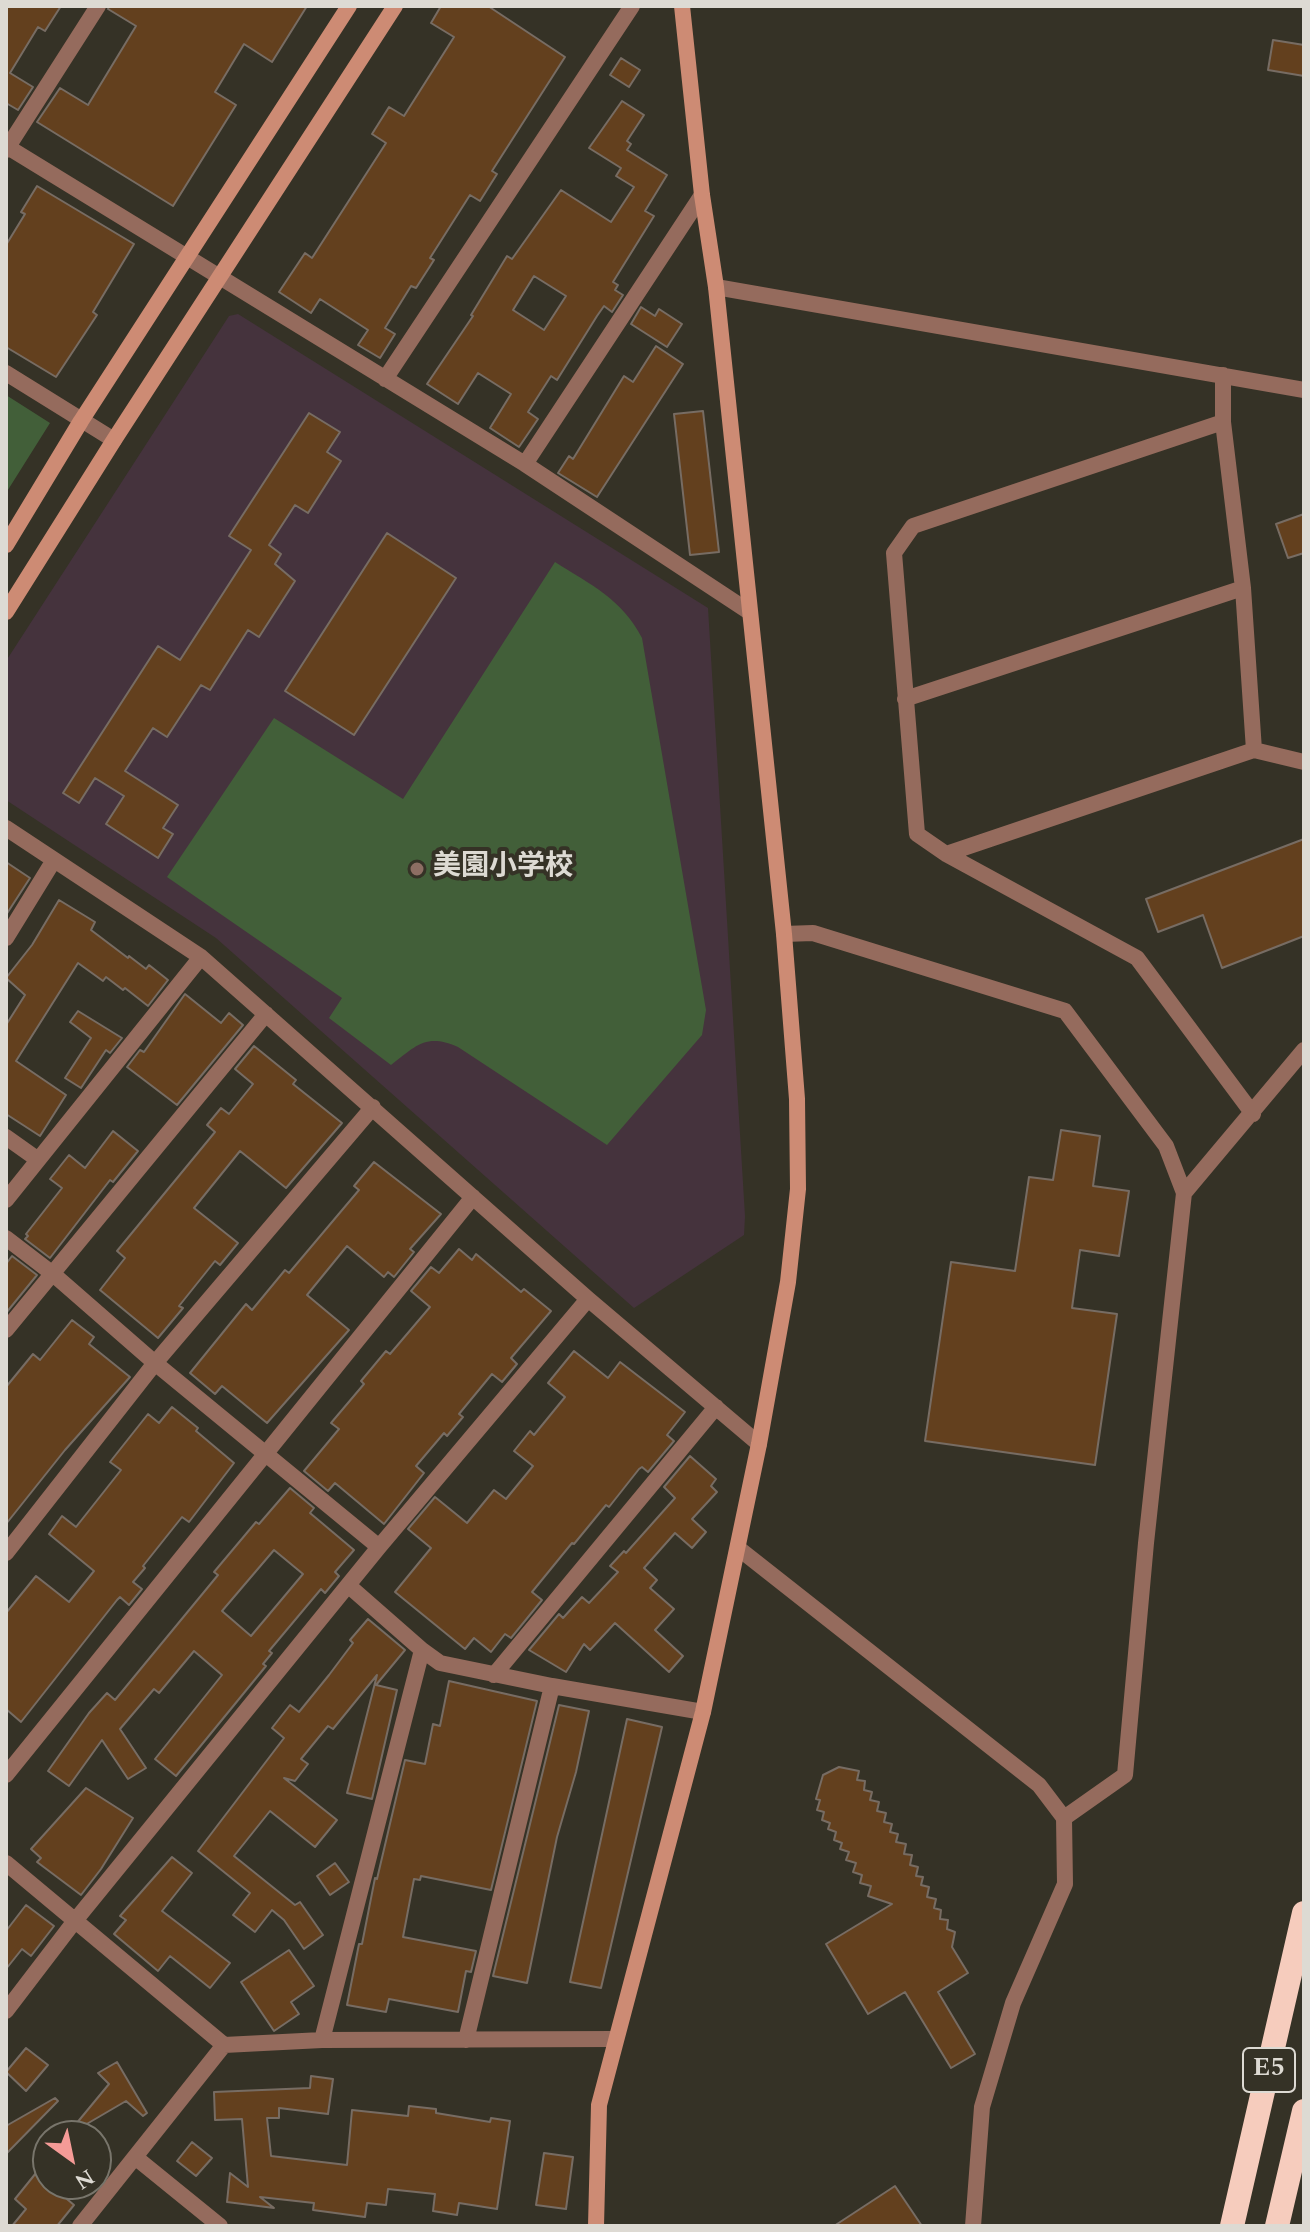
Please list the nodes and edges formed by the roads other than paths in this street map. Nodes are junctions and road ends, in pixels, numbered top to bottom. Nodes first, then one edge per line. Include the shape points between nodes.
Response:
1 (98, 6) edge
2 (349, 6) edge
3 (395, 6) edge
4 (632, 6) edge
5 (682, 6) edge
6 (7, 148) edge
7 (702, 195) junction
8 (186, 258) junction
9 (220, 277) junction
10 (716, 287) junction
11 (6, 373) edge
12 (1223, 375) junction
13 (385, 379) junction
14 (1304, 390) edge
15 (81, 421) junction
16 (1223, 422) junction
17 (114, 440) junction
18 (525, 464) junction
19 (6, 545) edge
20 (1243, 588) junction
21 (748, 611) junction
22 (6, 612) edge
23 (905, 699) junction
24 (1254, 750) junction
25 (1304, 762) edge
26 (6, 828) edge
27 (946, 854) junction
28 (54, 860) junction
29 (784, 934) junction
30 (6, 938) edge
31 (201, 957) junction
32 (266, 1014) junction
33 (1304, 1050) edge
34 (373, 1107) junction
35 (1253, 1114) junction
36 (6, 1137) edge
37 (37, 1159) junction
38 (1184, 1193) junction
39 (473, 1197) junction
40 (6, 1200) edge
41 (6, 1238) edge
42 (53, 1274) junction
43 (588, 1299) junction
44 (6, 1330) edge
45 (155, 1363) junction
46 (716, 1407) junction
47 (759, 1444) junction
48 (265, 1453) junction
49 (379, 1547) junction
50 (738, 1548) junction
51 (6, 1553) edge
52 (349, 1586) junction
53 (422, 1650) junction
54 (494, 1675) junction
55 (552, 1686) junction
56 (703, 1712) junction
57 (6, 1775) edge
58 (1064, 1818) junction
59 (6, 1863) edge
60 (1304, 1913) edge
61 (74, 1922) junction
62 (6, 2011) edge
63 (614, 2039) junction
64 (322, 2040) junction
65 (466, 2040) junction
66 (224, 2045) junction
67 (1304, 2111) edge
68 (135, 2157) junction
69 (80, 2226) edge
70 (220, 2226) edge
71 (596, 2226) edge
72 (973, 2226) edge
73 (1232, 2226) edge
74 (1277, 2226) edge

1 - 6 street
2 - 8 street
3 - 9 street
4 - 13 street
5 - 7 street
6 - 8 street
7 - 10 street
7 - 18 street
8 - 9 street
8 - 15 street
9 - 13 street
9 - 17 street
10 - 12 street
10 - 21 street
11 - 15 street
12 - 14 street
12 - 16 street
13 - 18 street
15 - 17 street
15 - 19 street
16 - 20 street
16 - 23 street via 913,526 894,553
17 - 22 street
18 - 21 street
20 - 23 street
20 - 24 street
21 - 29 street
23 - 27 street via 917,834
24 - 25 street
24 - 27 street
26 - 28 street
27 - 35 street via 1137,958
28 - 30 street
28 - 31 street
29 - 38 street via 813,933 1065,1011 1166,1146
29 - 47 street via 798,1189 788,1282
31 - 32 street
31 - 37 street
32 - 34 street
32 - 42 street
33 - 35 street
34 - 39 street
34 - 45 street
35 - 38 street
36 - 37 street
37 - 40 street
38 - 58 street via 1125,1775
39 - 43 street
39 - 48 street
41 - 42 street
42 - 44 street
42 - 45 street
43 - 46 street
43 - 49 street
45 - 48 street
45 - 51 street
46 - 47 street
46 - 54 street
47 - 50 street
48 - 49 street
48 - 57 street
49 - 52 street
50 - 56 street
50 - 58 street via 1039,1785
52 - 53 street
52 - 61 street
53 - 54 street via 440,1663
53 - 64 street
54 - 55 street
55 - 56 street
55 - 65 street
56 - 63 street
58 - 72 street via 1065,1884 1013,2003 982,2107
59 - 61 street
60 - 73 highway, E5
61 - 62 street
61 - 66 street
63 - 65 street
63 - 71 street via 599,2105
64 - 65 street
64 - 66 street
66 - 68 street
67 - 74 highway, E5
68 - 69 street
68 - 70 street

